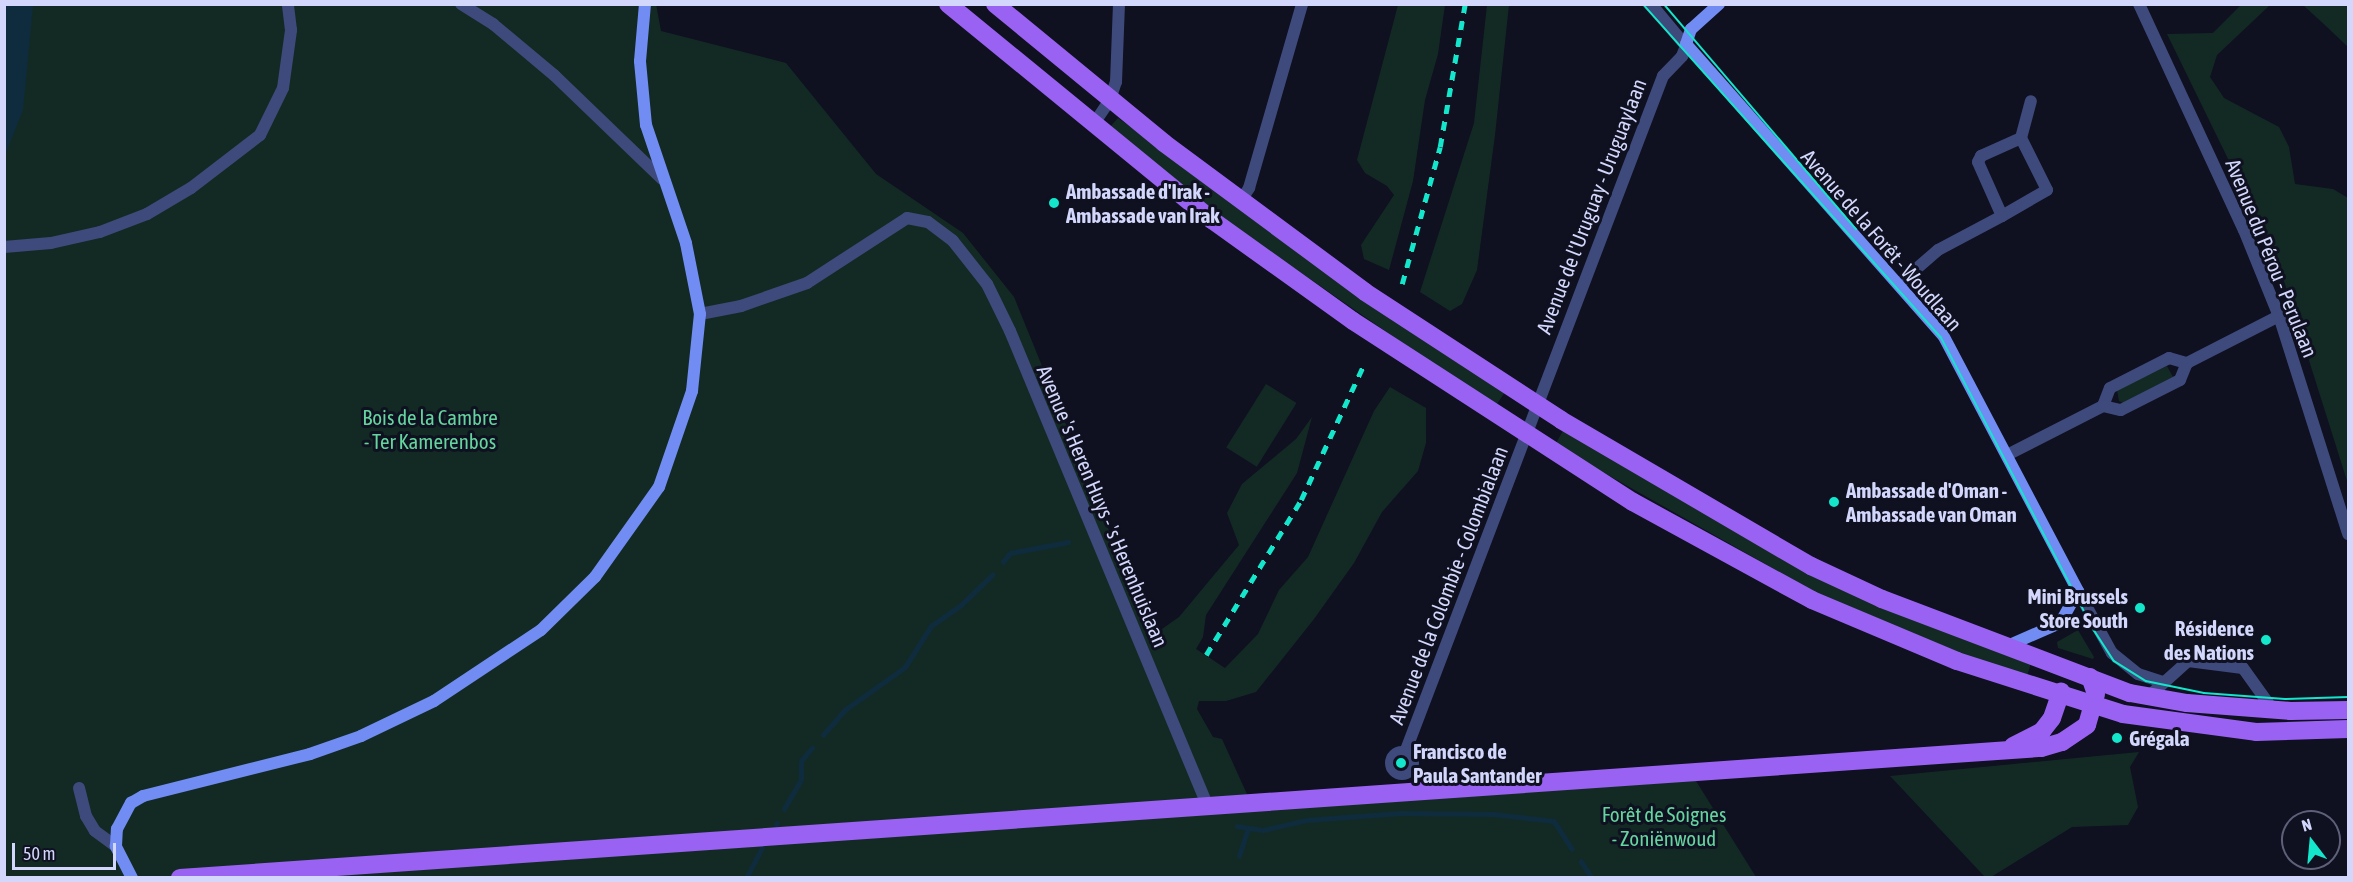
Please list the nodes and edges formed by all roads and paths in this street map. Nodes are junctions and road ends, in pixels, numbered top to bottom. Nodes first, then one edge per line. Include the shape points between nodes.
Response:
1 (288, 4) edge
2 (461, 4) edge
3 (645, 4) edge
4 (948, 4) edge
5 (995, 4) edge
6 (1119, 4) edge
7 (1302, 4) edge
8 (1651, 4) edge
9 (1719, 4) edge
10 (2139, 4) edge
11 (1686, 44) junction
12 (1110, 100) junction
13 (2031, 101) dead end
14 (1093, 125) junction
15 (2021, 138) junction
16 (662, 179) junction
17 (1240, 202) junction
18 (2002, 216) junction
19 (4, 247) edge
20 (1900, 283) junction
21 (700, 314) junction
22 (2279, 316) junction
23 (2187, 363) junction
24 (1537, 405) junction
25 (2103, 406) junction
26 (1527, 435) junction
27 (2007, 455) junction
28 (2349, 534) edge
29 (2078, 591) junction
30 (2006, 646) junction
31 (2090, 677) junction
32 (2163, 682) junction
33 (2061, 692) junction
34 (2148, 697) junction
35 (2094, 704) junction
36 (2273, 710) junction
37 (2349, 710) edge
38 (2349, 729) edge
39 (2011, 748) junction
40 (1406, 750) dead end
41 (80, 788) dead end
42 (1208, 807) junction
43 (116, 846) junction
44 (132, 878) edge
45 (180, 878) edge

1 - 19 street via 291,30 283,88 260,135 191,188 147,214 100,232 51,243
2 - 16 street via 493,24 554,75
3 - 16 street via 642,99
4 - 14 main road
5 - 12 main road
6 - 12 street via 1116,82
7 - 17 street via 1249,188
8 - 11 street, Avenue de la Forêt - Woudlaan
9 - 11 street, Avenue de l'Uruguay - Uruguaylaan via 1691,29
10 - 22 street, Avenue du Pérou - Perulaan via 2244,230
11 - 20 street, Avenue de la Forêt - Woudlaan
11 - 24 street, Avenue de l'Uruguay - Uruguaylaan via 1682,56 1663,76
12 - 14 street
12 - 17 main road
13 - 15 street
14 - 26 main road via 1286,273
15 - 18 street via 1981,156 1978,162
15 - 18 street via 2047,190
16 - 21 street via 686,243
17 - 24 main road via 1365,292
18 - 20 street via 1938,250
20 - 27 street, Avenue de la Forêt - Woudlaan via 1952,347
21 - 42 street, Avenue 's Heren Huys - 's Herenhuislaan via 741,306 807,283 907,218 917,218 943,231 970,258 1010,331
21 - 43 street via 692,391 659,487 595,577 541,630 434,701 361,736 310,754 143,796 131,803 117,829
22 - 23 street
22 - 28 street, Avenue du Pérou - Perulaan
23 - 25 street via 2180,380 2121,410
23 - 25 street via 2169,358 2110,388
24 - 26 street, Avenue de l'Uruguay - Uruguaylaan
24 - 30 main road via 1811,566 1882,599
25 - 27 street
26 - 33 main road via 1633,502 1812,600 1957,661
26 - 40 street, Avenue de la Colombie - Colombialaan
27 - 29 street, Avenue de la Forêt - Woudlaan
29 - 30 street via 2060,623
29 - 32 street, Avenue de la Forêt - Woudlaan via 2112,653 2138,674
30 - 31 main road
31 - 33 main road
31 - 34 main road
31 - 35 main road via 2096,694
32 - 34 street
32 - 36 street via 2188,661 2243,668
33 - 35 main road
33 - 39 main road via 2052,718 2042,731
34 - 36 main road
35 - 38 main road via 2134,716 2205,728 2256,732
35 - 39 main road via 2086,725 2062,742 2041,748
36 - 37 main road
39 - 42 main road
41 - 43 street via 86,816 95,831
42 - 45 main road
43 - 44 street

